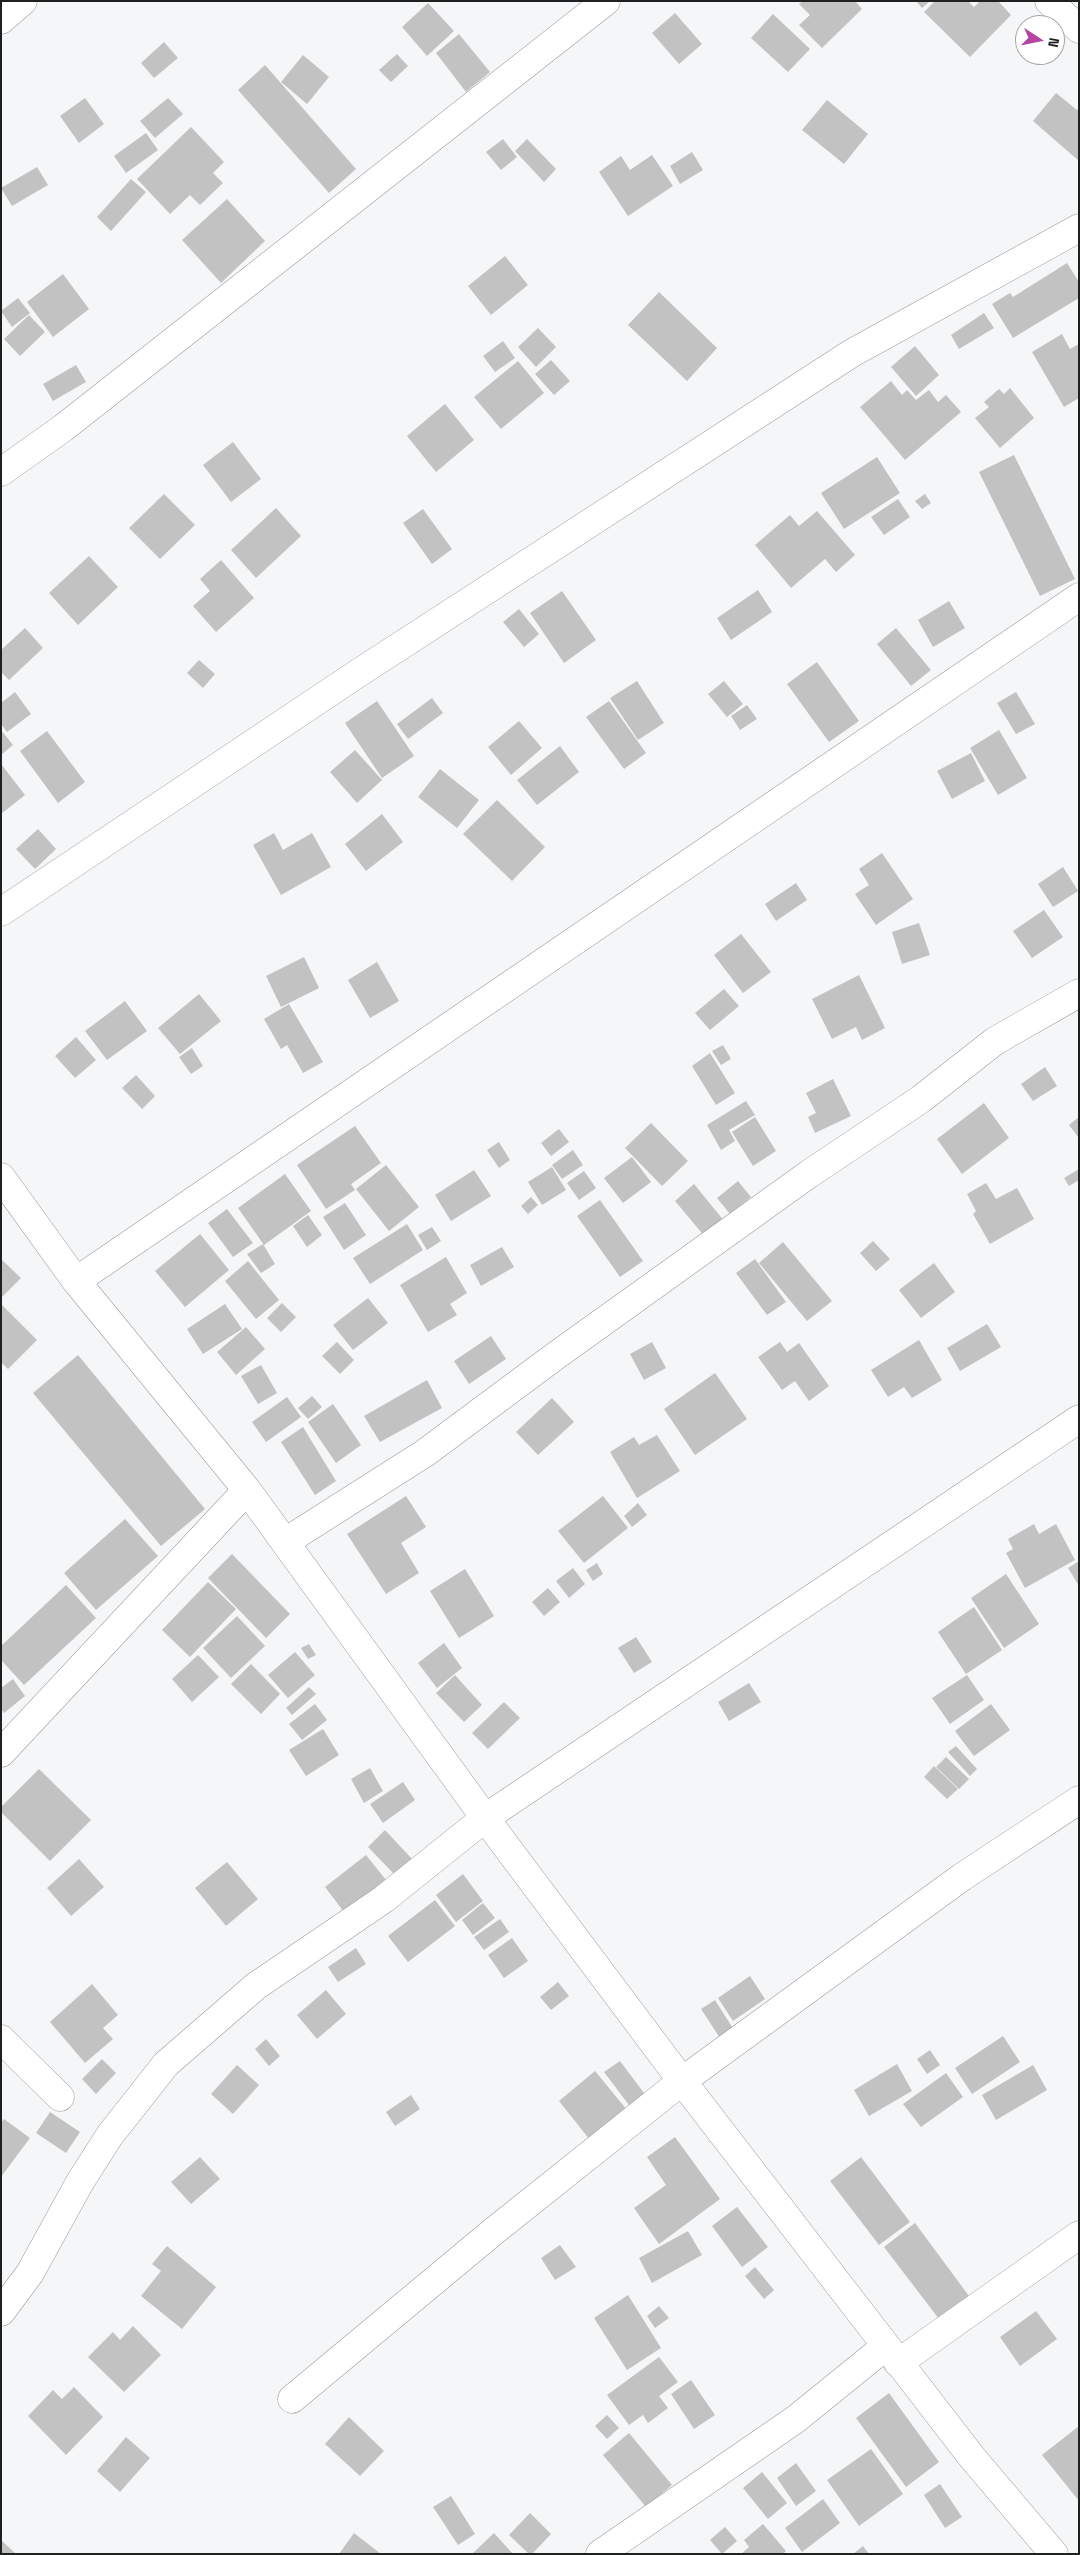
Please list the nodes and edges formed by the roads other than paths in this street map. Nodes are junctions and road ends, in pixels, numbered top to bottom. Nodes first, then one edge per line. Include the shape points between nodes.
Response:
1 (23, 1) edge
2 (606, 1) edge
3 (1049, 1) edge
4 (1, 20) edge
5 (1079, 29) edge
6 (1079, 228) edge
7 (1, 472) edge
8 (1079, 597) edge
9 (1, 912) edge
10 (1079, 994) edge
11 (1, 1177) edge
12 (76, 1281) junction
13 (1079, 1419) edge
14 (247, 1490) junction
15 (285, 1542) junction
16 (1, 1753) edge
17 (1079, 1800) edge
18 (485, 1818) junction
19 (1, 2039) edge
20 (682, 2080) junction
21 (60, 2097) dead end
22 (1079, 2235) edge
23 (1, 2312) edge
24 (892, 2354) junction
25 (292, 2400) dead end
26 (1045, 2550) edge
27 (600, 2554) edge

1 - 4 street
2 - 7 street via 71,422
3 - 5 street
6 - 9 street via 852,353 357,674
8 - 12 street
10 - 15 street via 995,1042 921,1099 809,1174 425,1453
11 - 12 street
12 - 14 street
13 - 18 street
14 - 15 street
14 - 16 street
15 - 18 street
17 - 20 street via 962,1877
18 - 20 street
18 - 23 street via 384,1899 256,1986 166,2064 110,2136 80,2182 30,2273
19 - 21 street
20 - 24 street
20 - 25 street via 494,2231
22 - 24 street
24 - 26 street
24 - 27 street

